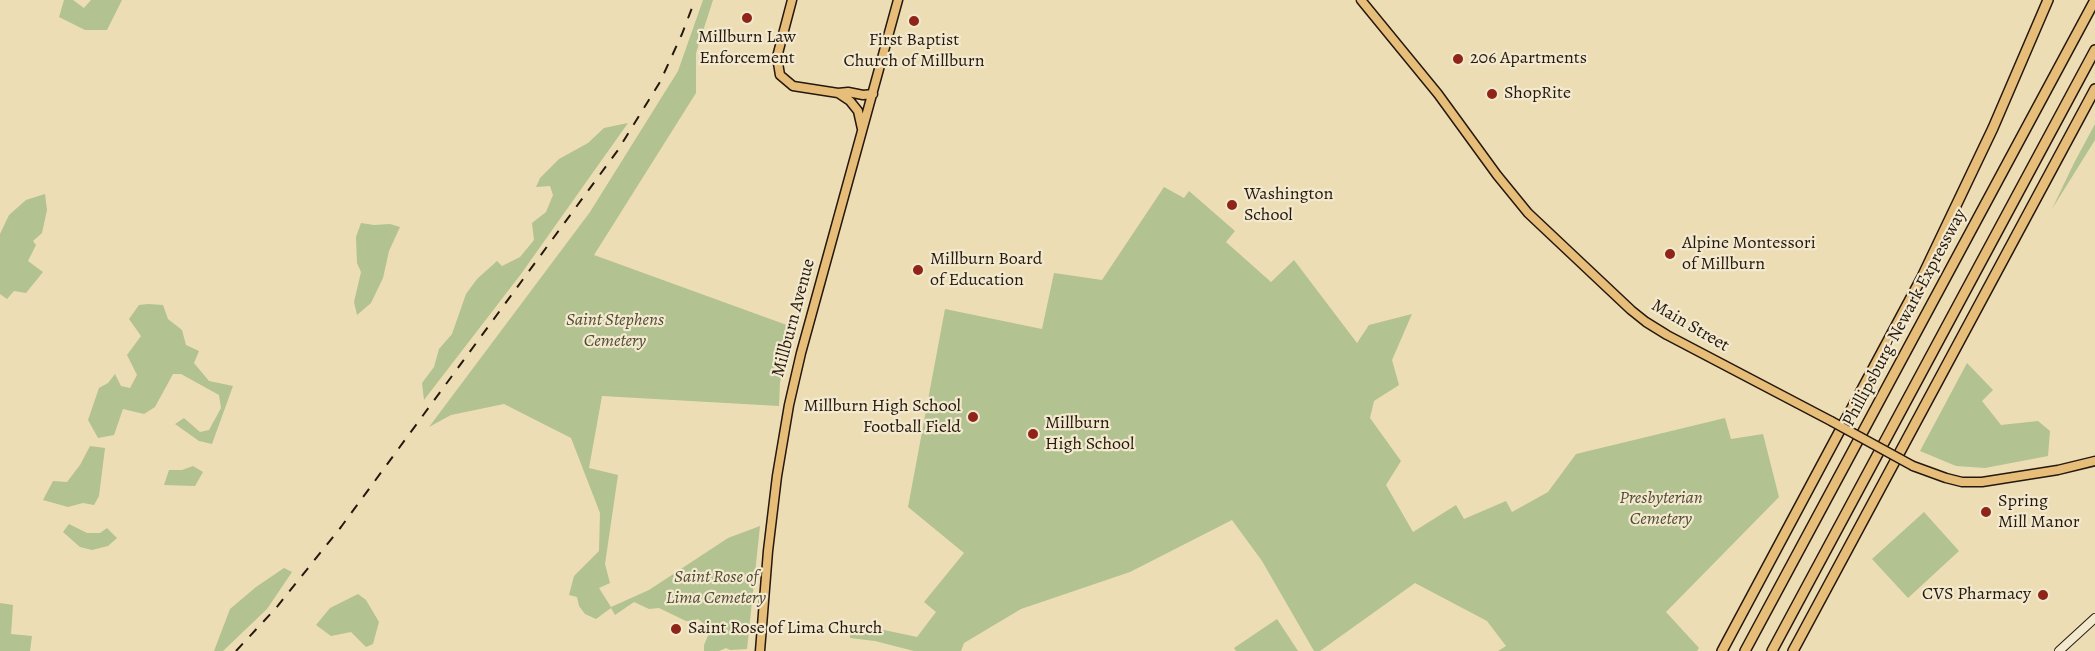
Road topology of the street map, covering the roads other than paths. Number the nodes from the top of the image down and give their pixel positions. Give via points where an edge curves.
1 (792, 0) edge
2 (898, 0) edge
3 (1361, 0) edge
4 (2048, 0) edge
5 (2095, 0) edge
6 (2095, 50) edge
7 (2095, 89) edge
8 (838, 93) junction
9 (873, 94) junction
10 (862, 130) junction
11 (2095, 463) edge
12 (2095, 618) edge
13 (760, 651) edge
14 (1722, 651) edge
15 (1745, 651) edge
16 (1772, 651) edge
17 (1793, 651) edge
18 (2059, 651) edge

1 - 8 main road via 776,62 780,75 802,89
2 - 9 main road, Millburn Avenue
3 - 11 main road, Main Street, bridge via 1528,213 1646,322 1913,466 1946,478 1982,482
4 - 14 highway, Phillipsburg-Newark Expressway via 1998,118 1926,270
5 - 15 highway, Phillipsburg-Newark Expressway
6 - 16 highway
7 - 17 highway
8 - 9 main road
8 - 10 main road via 856,106
9 - 10 main road, Millburn Avenue
10 - 13 main road, Millburn Avenue via 789,405 768,551
12 - 18 main road

